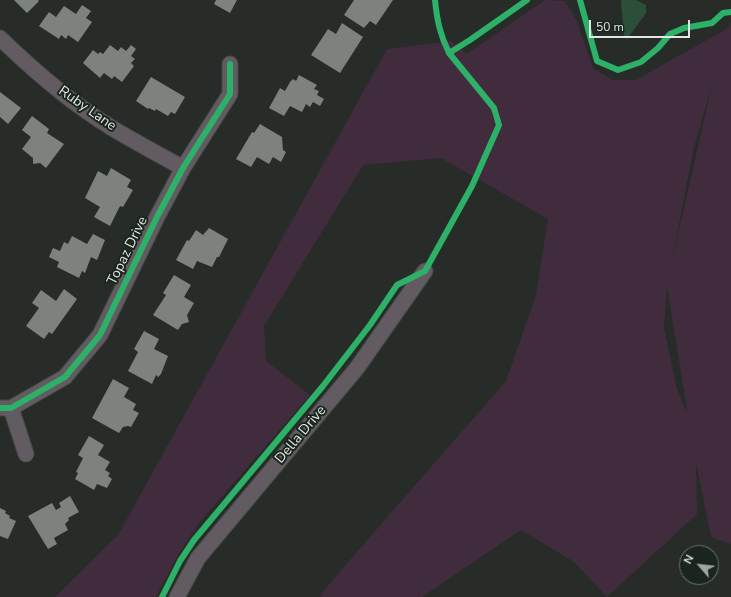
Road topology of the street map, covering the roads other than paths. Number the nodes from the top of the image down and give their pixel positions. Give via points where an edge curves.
1 (0, 38) edge
2 (230, 64) dead end
3 (184, 168) junction
4 (425, 271) dead end
5 (6, 408) edge
6 (26, 454) dead end
7 (177, 597) edge

1 - 3 street, Ruby Lane via 80,106 112,128
2 - 3 street, Topaz Drive via 230,94
3 - 5 street, Topaz Drive via 157,217 100,335 65,377
4 - 7 street, Della Drive via 358,368 198,558
5 - 6 street

